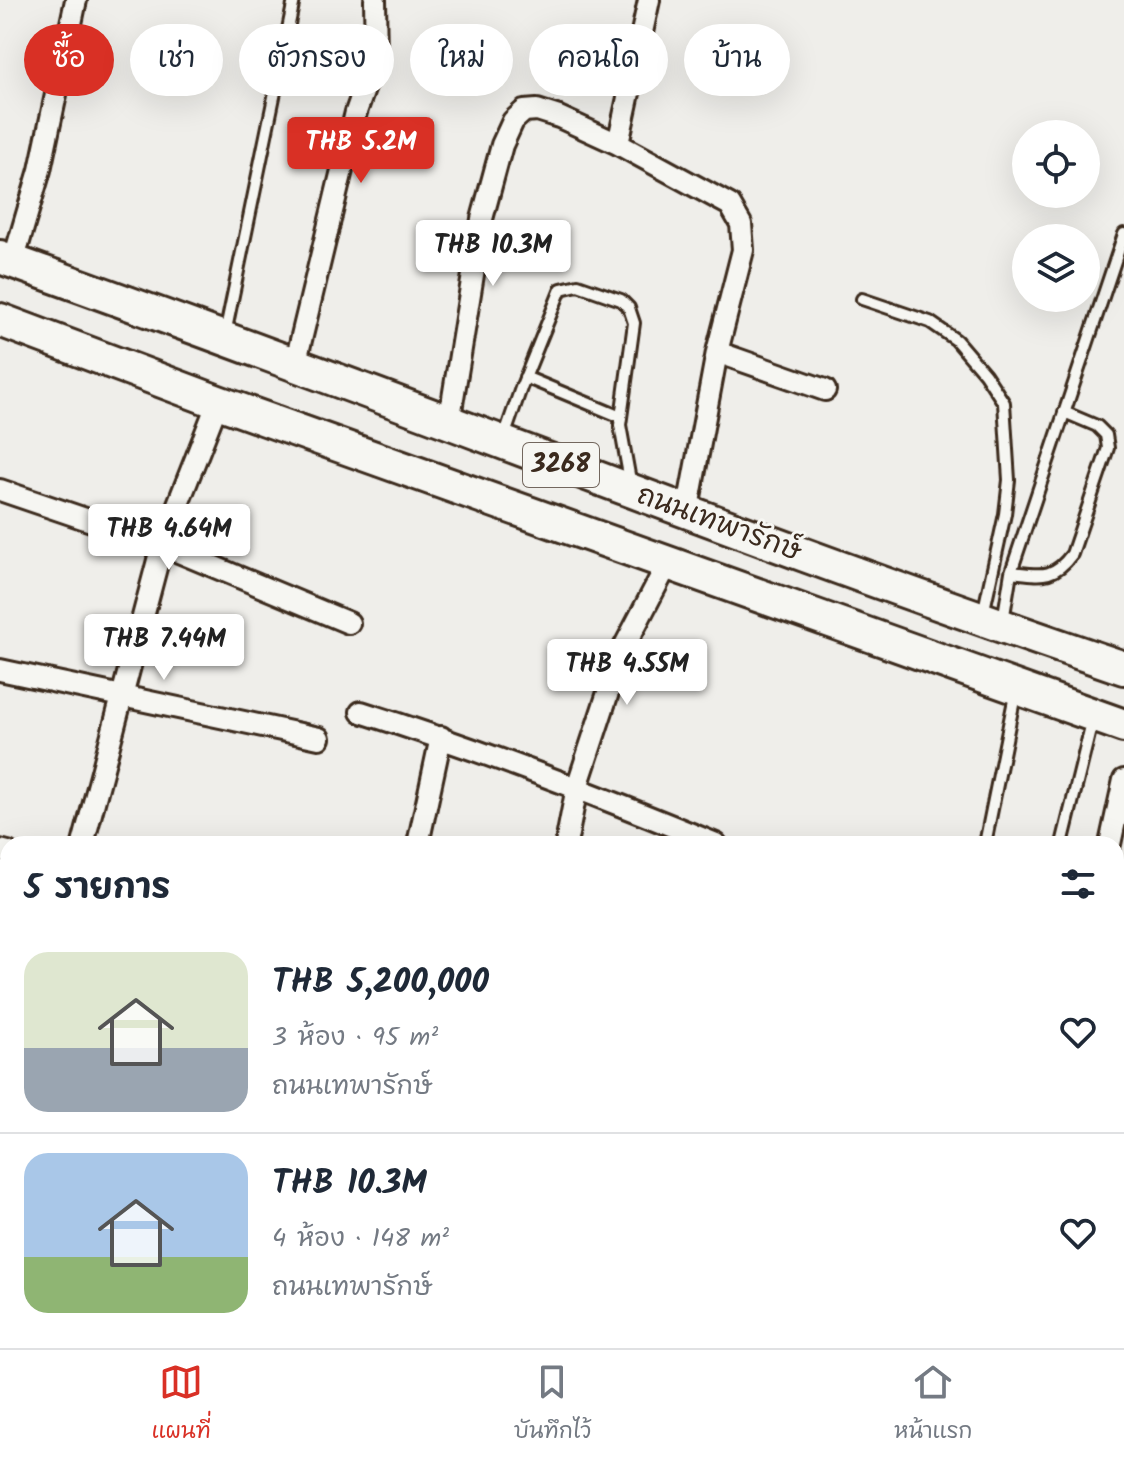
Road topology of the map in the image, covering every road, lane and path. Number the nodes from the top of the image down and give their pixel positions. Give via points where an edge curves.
1 (76, 0) edge
2 (294, 0) edge
3 (375, 0) edge
4 (649, 0) edge
5 (618, 144) junction
6 (1124, 234) edge
7 (6, 259) edge
8 (862, 299) dead end
9 (0, 320) edge
10 (224, 340) junction
11 (717, 352) junction
12 (295, 365) junction
13 (525, 377) junction
14 (825, 390) dead end
15 (218, 402) junction
16 (1064, 412) junction
17 (621, 417) junction
18 (449, 423) junction
19 (503, 442) junction
20 (0, 490) edge
21 (632, 492) junction
22 (687, 513) junction
23 (162, 545) junction
24 (668, 563) junction
25 (1011, 572) junction
26 (349, 623) dead end
27 (992, 623) junction
28 (1124, 668) edge
29 (0, 670) edge
30 (1017, 688) junction
31 (122, 696) junction
32 (361, 712) dead end
33 (1094, 715) junction
34 (1124, 726) edge
35 (441, 737) junction
36 (319, 738) dead end
37 (1124, 780) edge
38 (577, 787) junction
39 (85, 836) edge
40 (420, 836) edge
41 (568, 836) edge
42 (696, 836) edge
43 (987, 836) edge
44 (1064, 836) edge
45 (1112, 836) edge

1 - 7 street via 40,170
2 - 10 lane
3 - 12 street via 376,56 356,112
4 - 5 street
5 - 11 street via 730,205 741,224 743,250
5 - 18 street via 537,110 524,111 513,121 482,219
6 - 16 lane
7 - 10 main road, ถนนเทพารักษ์ / 3268
8 - 27 lane via 930,322 956,340 1004,403 1009,480
9 - 15 main road, ถนนเทพารักษ์ / 3268
10 - 12 main road, ถนนเทพารักษ์ / 3268
11 - 14 street
11 - 22 street
12 - 18 main road, ถนนเทพารักษ์ / 3268
13 - 17 lane
13 - 17 lane via 561,289 578,285 621,300 634,323
13 - 19 lane
15 - 23 street
15 - 24 main road, ถนนเทพารักษ์ / 3268
16 - 25 lane
16 - 25 lane via 1097,426 1106,435 1108,448 1063,568 1048,575
17 - 21 lane
18 - 19 main road, ถนนเทพารักษ์ / 3268
19 - 21 main road, ถนนเทพารักษ์ / 3268
20 - 23 street
21 - 22 main road, ถนนเทพารักษ์ / 3268
22 - 27 main road, ถนนเทพารักษ์ / 3268
23 - 26 street
23 - 31 street
24 - 30 main road, ถนนเทพารักษ์ / 3268
24 - 38 street via 621,653
25 - 27 lane
27 - 28 main road, ถนนเทพารักษ์ / 3268
29 - 31 street
30 - 33 main road, ถนนเทพารักษ์ / 3268
30 - 43 lane
31 - 36 street
31 - 39 street
32 - 35 street
33 - 34 main road, ถนนเทพารักษ์ / 3268
33 - 44 lane
35 - 38 street
35 - 40 street
37 - 45 street
38 - 41 street
38 - 42 street

